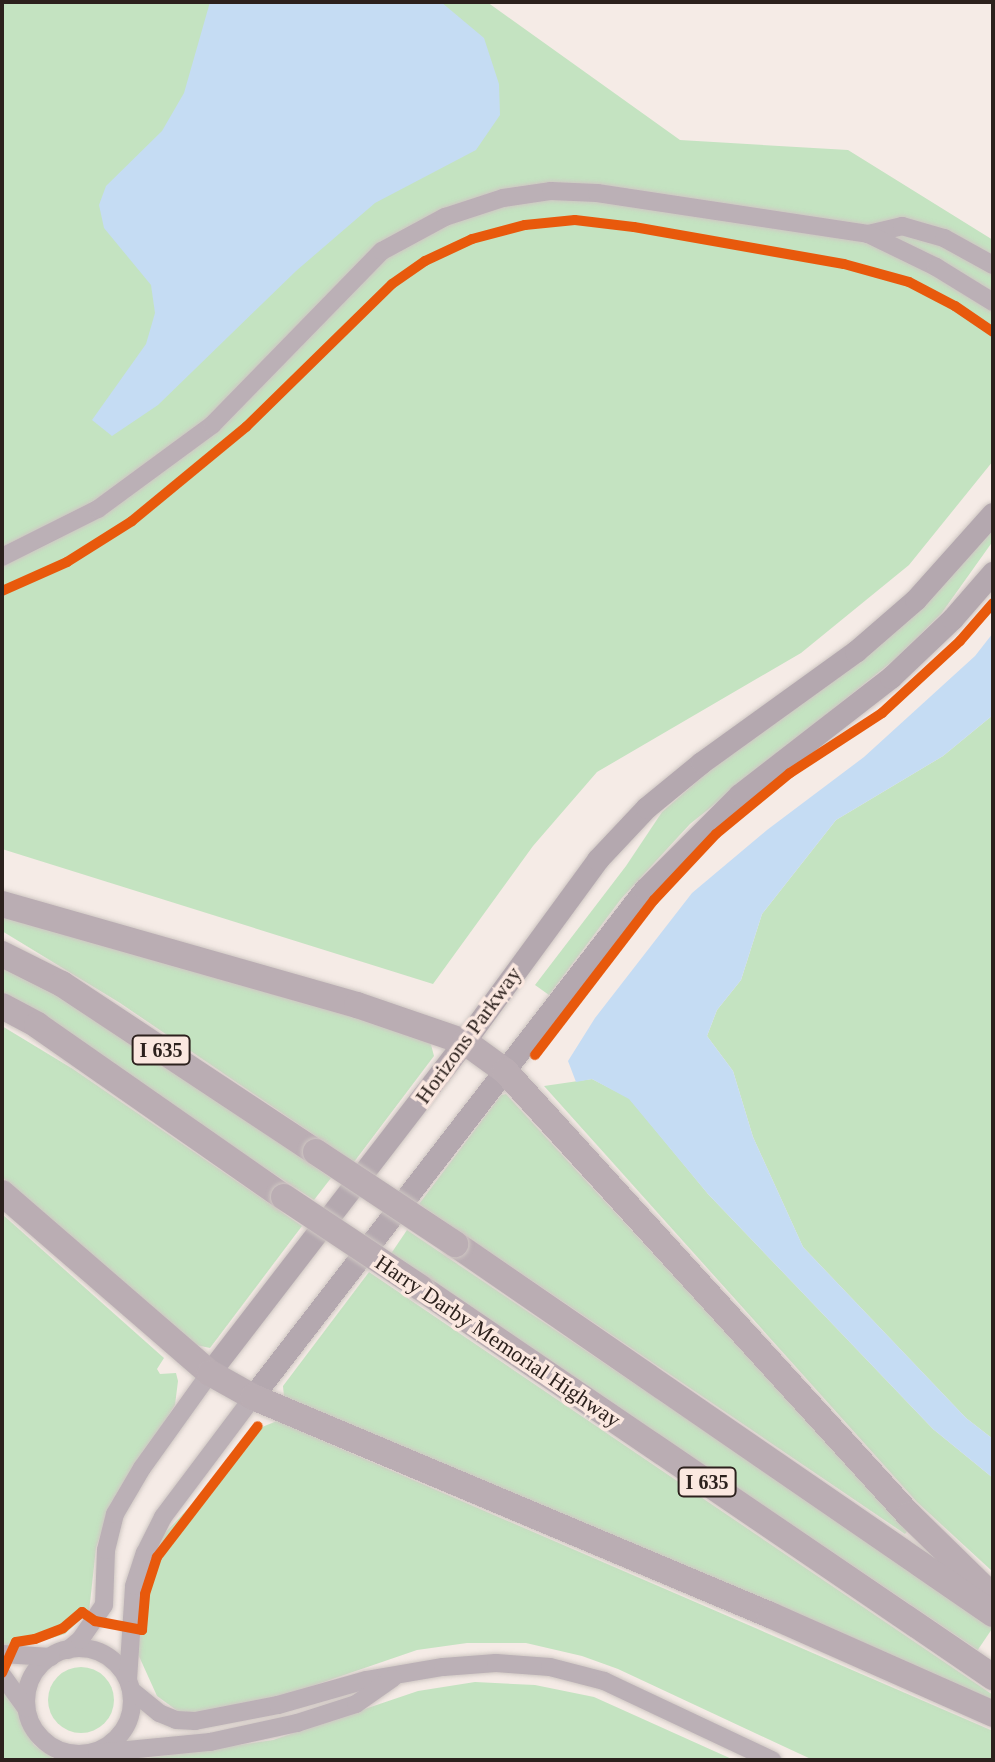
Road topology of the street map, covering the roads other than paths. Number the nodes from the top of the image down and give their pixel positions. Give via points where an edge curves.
1 (868, 234) junction
2 (993, 265) edge
3 (993, 302) edge
4 (993, 514) edge
5 (2, 557) edge
6 (993, 573) edge
7 (2, 904) edge
8 (2, 954) edge
9 (2, 1006) edge
10 (465, 1042) junction
11 (505, 1071) junction
12 (2, 1193) edge
13 (210, 1373) junction
14 (253, 1397) junction
15 (993, 1597) edge
16 (993, 1614) edge
17 (59, 1653) junction
18 (2, 1654) edge
19 (2, 1675) edge
20 (396, 1676) junction
21 (993, 1677) edge
22 (129, 1685) junction
23 (27, 1710) junction
24 (993, 1714) edge
25 (90, 1753) junction
26 (772, 1760) edge

1 - 2 street via 902,226 944,238
1 - 3 street
1 - 5 street via 597,193 551,191 503,198 445,217 382,251 212,425 98,509
4 - 10 main road, Horizons Parkway via 916,600 856,652 647,808 598,860
6 - 11 main road via 891,678 694,837 598,948
7 - 10 highway via 357,1005
8 - 16 highway, I 635, bridge via 62,984 455,1244
9 - 21 highway, Harry Darby Memorial Highway / I 635, bridge
10 - 11 highway
10 - 13 main road, Horizons Parkway
11 - 14 main road
11 - 15 highway via 899,1504
12 - 13 highway
13 - 14 highway
13 - 17 street, Horizons Parkway via 115,1514 106,1550 104,1605 80,1640
14 - 22 street via 163,1517 145,1553 134,1586
14 - 24 highway
17 - 18 street
17 - 22 street via 86,1649 103,1654 118,1665
17 - 23 street via 31,1679
19 - 23 street
20 - 22 street via 195,1721 159,1713
20 - 25 street via 356,1704 297,1723 210,1742
20 - 26 street via 496,1663 550,1667 604,1681
22 - 25 street via 128,1723 106,1747
23 - 25 street via 43,1740 73,1754

